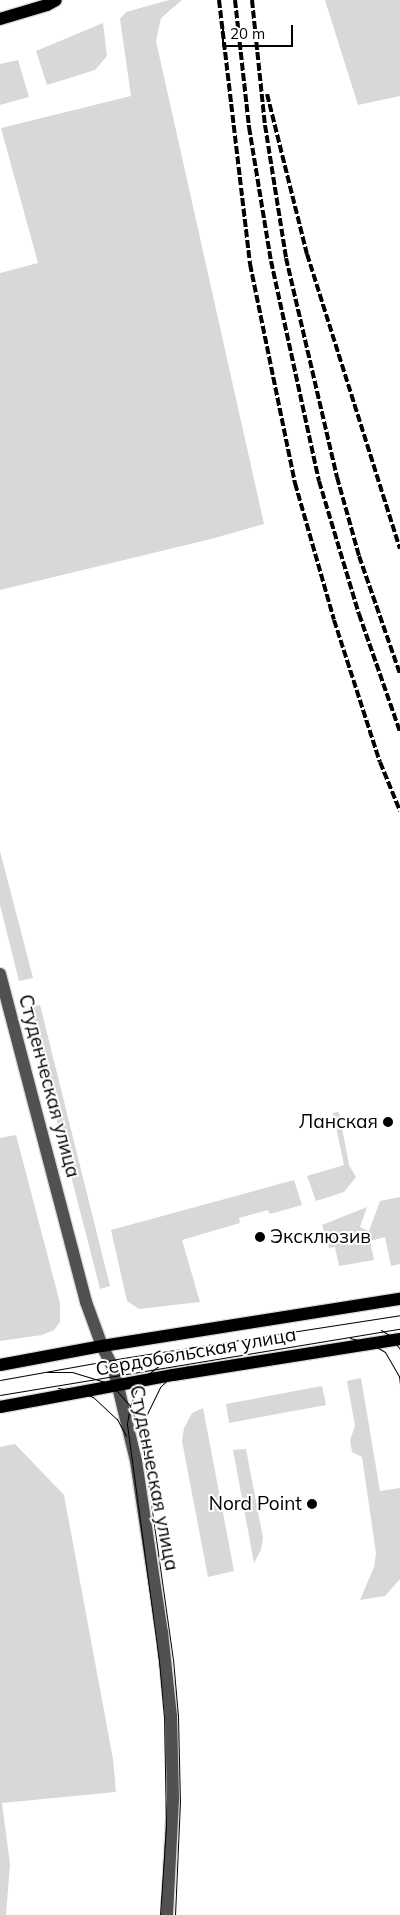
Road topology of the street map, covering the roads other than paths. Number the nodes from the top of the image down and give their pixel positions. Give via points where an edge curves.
1 (56, 0) edge
2 (0, 19) edge
3 (0, 974) edge
4 (400, 1299) edge
5 (400, 1340) edge
6 (102, 1346) junction
7 (0, 1365) edge
8 (118, 1384) junction
9 (0, 1407) edge
10 (167, 1915) edge

1 - 2 main road
3 - 6 street, Студенческая улица via 86,1302
4 - 6 main road, Сердобольская улица
5 - 8 main road, Сердобольская улица
6 - 7 main road, Сердобольская улица
6 - 8 street, Студенческая улица
8 - 9 main road, Сердобольская улица
8 - 10 street, Студенческая улица via 136,1461 169,1688 173,1800

